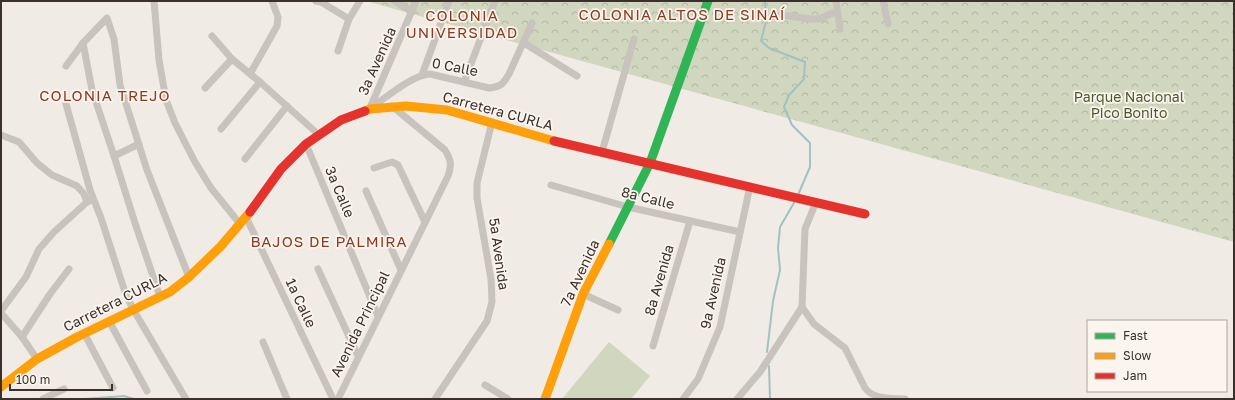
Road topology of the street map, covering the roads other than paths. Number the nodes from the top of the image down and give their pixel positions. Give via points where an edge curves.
1 (154, 1) edge
2 (272, 1) edge
3 (319, 1) edge
4 (360, 1) edge
5 (395, 1) edge
6 (416, 1) edge
7 (449, 1) edge
8 (495, 1) edge
9 (708, 1) edge
10 (836, 1) edge
11 (883, 1) edge
12 (838, 11) junction
13 (412, 12) junction
14 (781, 16) dead end
15 (349, 19) junction
16 (532, 23) dead end
17 (888, 24) dead end
18 (840, 30) dead end
19 (212, 36) dead end
20 (634, 39) dead end
21 (83, 43) junction
22 (524, 43) junction
23 (338, 51) dead end
24 (232, 59) junction
25 (66, 66) dead end
26 (250, 74) junction
27 (422, 74) junction
28 (577, 76) dead end
29 (260, 82) junction
30 (464, 82) junction
31 (205, 88) dead end
32 (66, 104) dead end
33 (287, 106) junction
34 (392, 106) junction
35 (370, 109) junction
36 (492, 122) junction
37 (221, 129) dead end
38 (1, 135) edge
39 (319, 135) junction
40 (139, 144) junction
41 (306, 144) junction
42 (602, 152) junction
43 (114, 156) junction
44 (245, 160) dead end
45 (650, 163) junction
46 (374, 168) dead end
47 (551, 184) dead end
48 (750, 186) junction
49 (366, 191) dead end
50 (90, 201) junction
51 (816, 202) junction
52 (628, 207) junction
53 (865, 214) dead end
54 (243, 221) junction
55 (690, 221) junction
56 (425, 222) junction
57 (740, 232) junction
58 (69, 269) dead end
59 (318, 269) dead end
60 (401, 270) junction
61 (189, 277) junction
62 (583, 294) junction
63 (160, 297) junction
64 (802, 307) junction
65 (134, 309) junction
66 (618, 310) dead end
67 (1, 312) edge
68 (378, 316) junction
69 (109, 321) junction
70 (84, 333) junction
71 (22, 337) junction
72 (263, 342) dead end
73 (653, 346) dead end
74 (358, 356) junction
75 (37, 359) junction
76 (485, 385) dead end
77 (1, 387) edge
78 (113, 388) dead end
79 (64, 389) dead end
80 (147, 391) dead end
81 (875, 398) edge
82 (43, 399) edge
83 (186, 399) edge
84 (287, 399) edge
85 (333, 399) edge
86 (338, 399) edge
87 (435, 399) edge
88 (508, 399) edge
89 (545, 399) edge
90 (683, 399) edge
91 (737, 399) edge
92 (905, 399) edge

1 - 54 street, 1a Calle via 159,60 166,100 175,123 211,188
2 - 26 street via 278,16 277,26
3 - 15 street
4 - 15 street
5 - 13 street
6 - 13 street, 3a Avenida
7 - 27 street
8 - 30 street
9 - 45 main road, 7a Avenida
10 - 12 street
11 - 17 street
12 - 14 street via 818,19
12 - 18 street
13 - 35 street, 3a Avenida
15 - 23 street
16 - 22 street
19 - 24 street
20 - 42 street
21 - 25 street
21 - 40 street via 107,18 114,39 120,86
21 - 43 street via 92,90
22 - 28 street
22 - 30 street, 0 Calle via 505,81 497,87 489,88
24 - 26 street
24 - 31 street
26 - 29 street
27 - 30 street, 0 Calle
27 - 35 street, 0 Calle
29 - 33 street
29 - 37 street
32 - 50 street
33 - 39 street
33 - 44 street
34 - 35 main road, Carretera CURLA
34 - 36 main road, Carretera CURLA via 447,110
34 - 56 street, Avenida Principal via 450,158 448,176
35 - 39 main road, Carretera CURLA via 341,120
36 - 42 main road, Carretera CURLA
36 - 87 street, 5a Avenida via 477,183 476,198 491,279 492,302 487,321
38 - 50 street via 19,142 52,175 77,186
39 - 41 main road, Carretera CURLA
40 - 43 street
40 - 61 street
41 - 54 main road, Carretera CURLA via 281,169
41 - 68 street, 3a Calle
42 - 45 main road, Carretera CURLA
43 - 63 street
45 - 48 main road, Carretera CURLA
45 - 52 main road, 7a Avenida
46 - 56 street via 392,162 398,165
47 - 52 street, 8a Calle
48 - 51 main road, Carretera CURLA
48 - 57 street, 9a Avenida
49 - 60 street
50 - 65 street via 101,218 125,292
50 - 67 street via 54,232 39,249 26,277
51 - 53 main road, Carretera CURLA
51 - 64 street via 805,229
52 - 55 street, 8a Calle
52 - 62 main road, 7a Avenida
54 - 61 main road, Carretera CURLA
54 - 85 street, 1a Calle
55 - 57 street, 8a Calle
55 - 73 street, 8a Avenida
56 - 60 street, Avenida Principal
57 - 90 street, 9a Avenida via 720,328 698,379
58 - 71 street
59 - 74 street
60 - 68 street, Avenida Principal
61 - 63 main road, Carretera CURLA
62 - 66 street
62 - 89 main road, 7a Avenida
63 - 65 main road, Carretera CURLA
64 - 81 street via 814,324 845,348 865,388
64 - 91 street via 760,372
65 - 69 main road, Carretera CURLA
65 - 83 street
67 - 71 street
68 - 74 street, Avenida Principal
69 - 70 main road, Carretera CURLA
69 - 80 street
70 - 75 main road, Carretera CURLA
70 - 78 street
71 - 75 street
72 - 84 street
74 - 86 street, Avenida Principal
75 - 77 main road, Carretera CURLA
76 - 88 street
79 - 82 street
81 - 92 street

